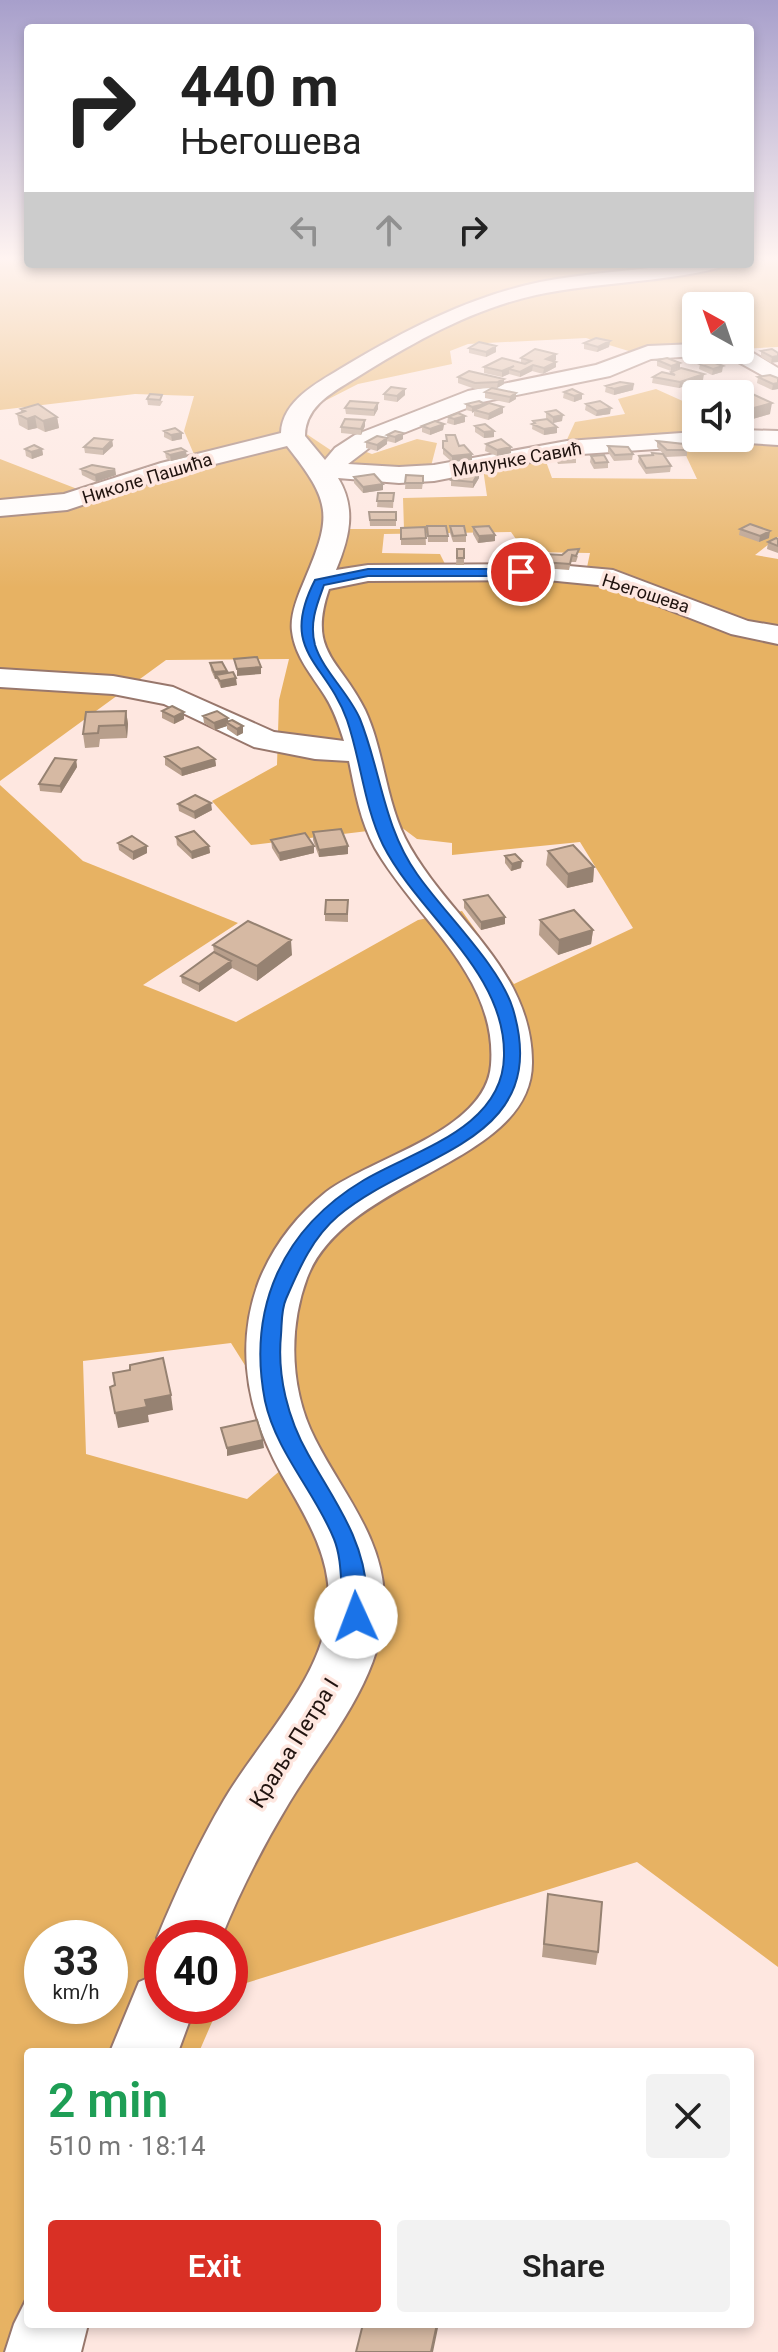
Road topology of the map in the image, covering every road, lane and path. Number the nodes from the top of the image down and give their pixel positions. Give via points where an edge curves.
1 (358, 369) edge
2 (608, 369) edge
3 (293, 437) junction
4 (754, 437) edge
5 (778, 438) edge
6 (682, 440) edge
7 (325, 469) junction
8 (0, 508) edge
9 (324, 570) junction
10 (778, 635) edge
11 (0, 656) edge
12 (0, 678) edge
13 (85, 683) junction
14 (364, 752) junction
15 (197, 1920) edge
16 (155, 2024) edge
17 (146, 2048) edge
18 (50, 2328) edge
19 (43, 2352) edge

1 - 3 street via 297,414
2 - 7 street via 476,396 364,440
3 - 7 street, Краља Петра I
3 - 8 street, Николе Пашића via 170,468 67,502
4 - 5 street
6 - 7 street, Милунке Савић via 567,448 434,473
7 - 9 street, Краља Петра I via 338,518
9 - 10 street, Његошева via 547,572 613,578 741,628
9 - 14 street, Краља Петра I via 307,616 309,646 342,695
11 - 13 street
12 - 13 street
13 - 14 street via 173,696 265,740
14 - 15 street, Краља Петра I via 390,844 505,1008 512,1039 510,1081 495,1109 462,1136 385,1176 330,1213 284,1275 269,1331 274,1393 297,1455 347,1543 356,1617 348,1653 327,1694 268,1782
16 - 17 street
18 - 19 street

